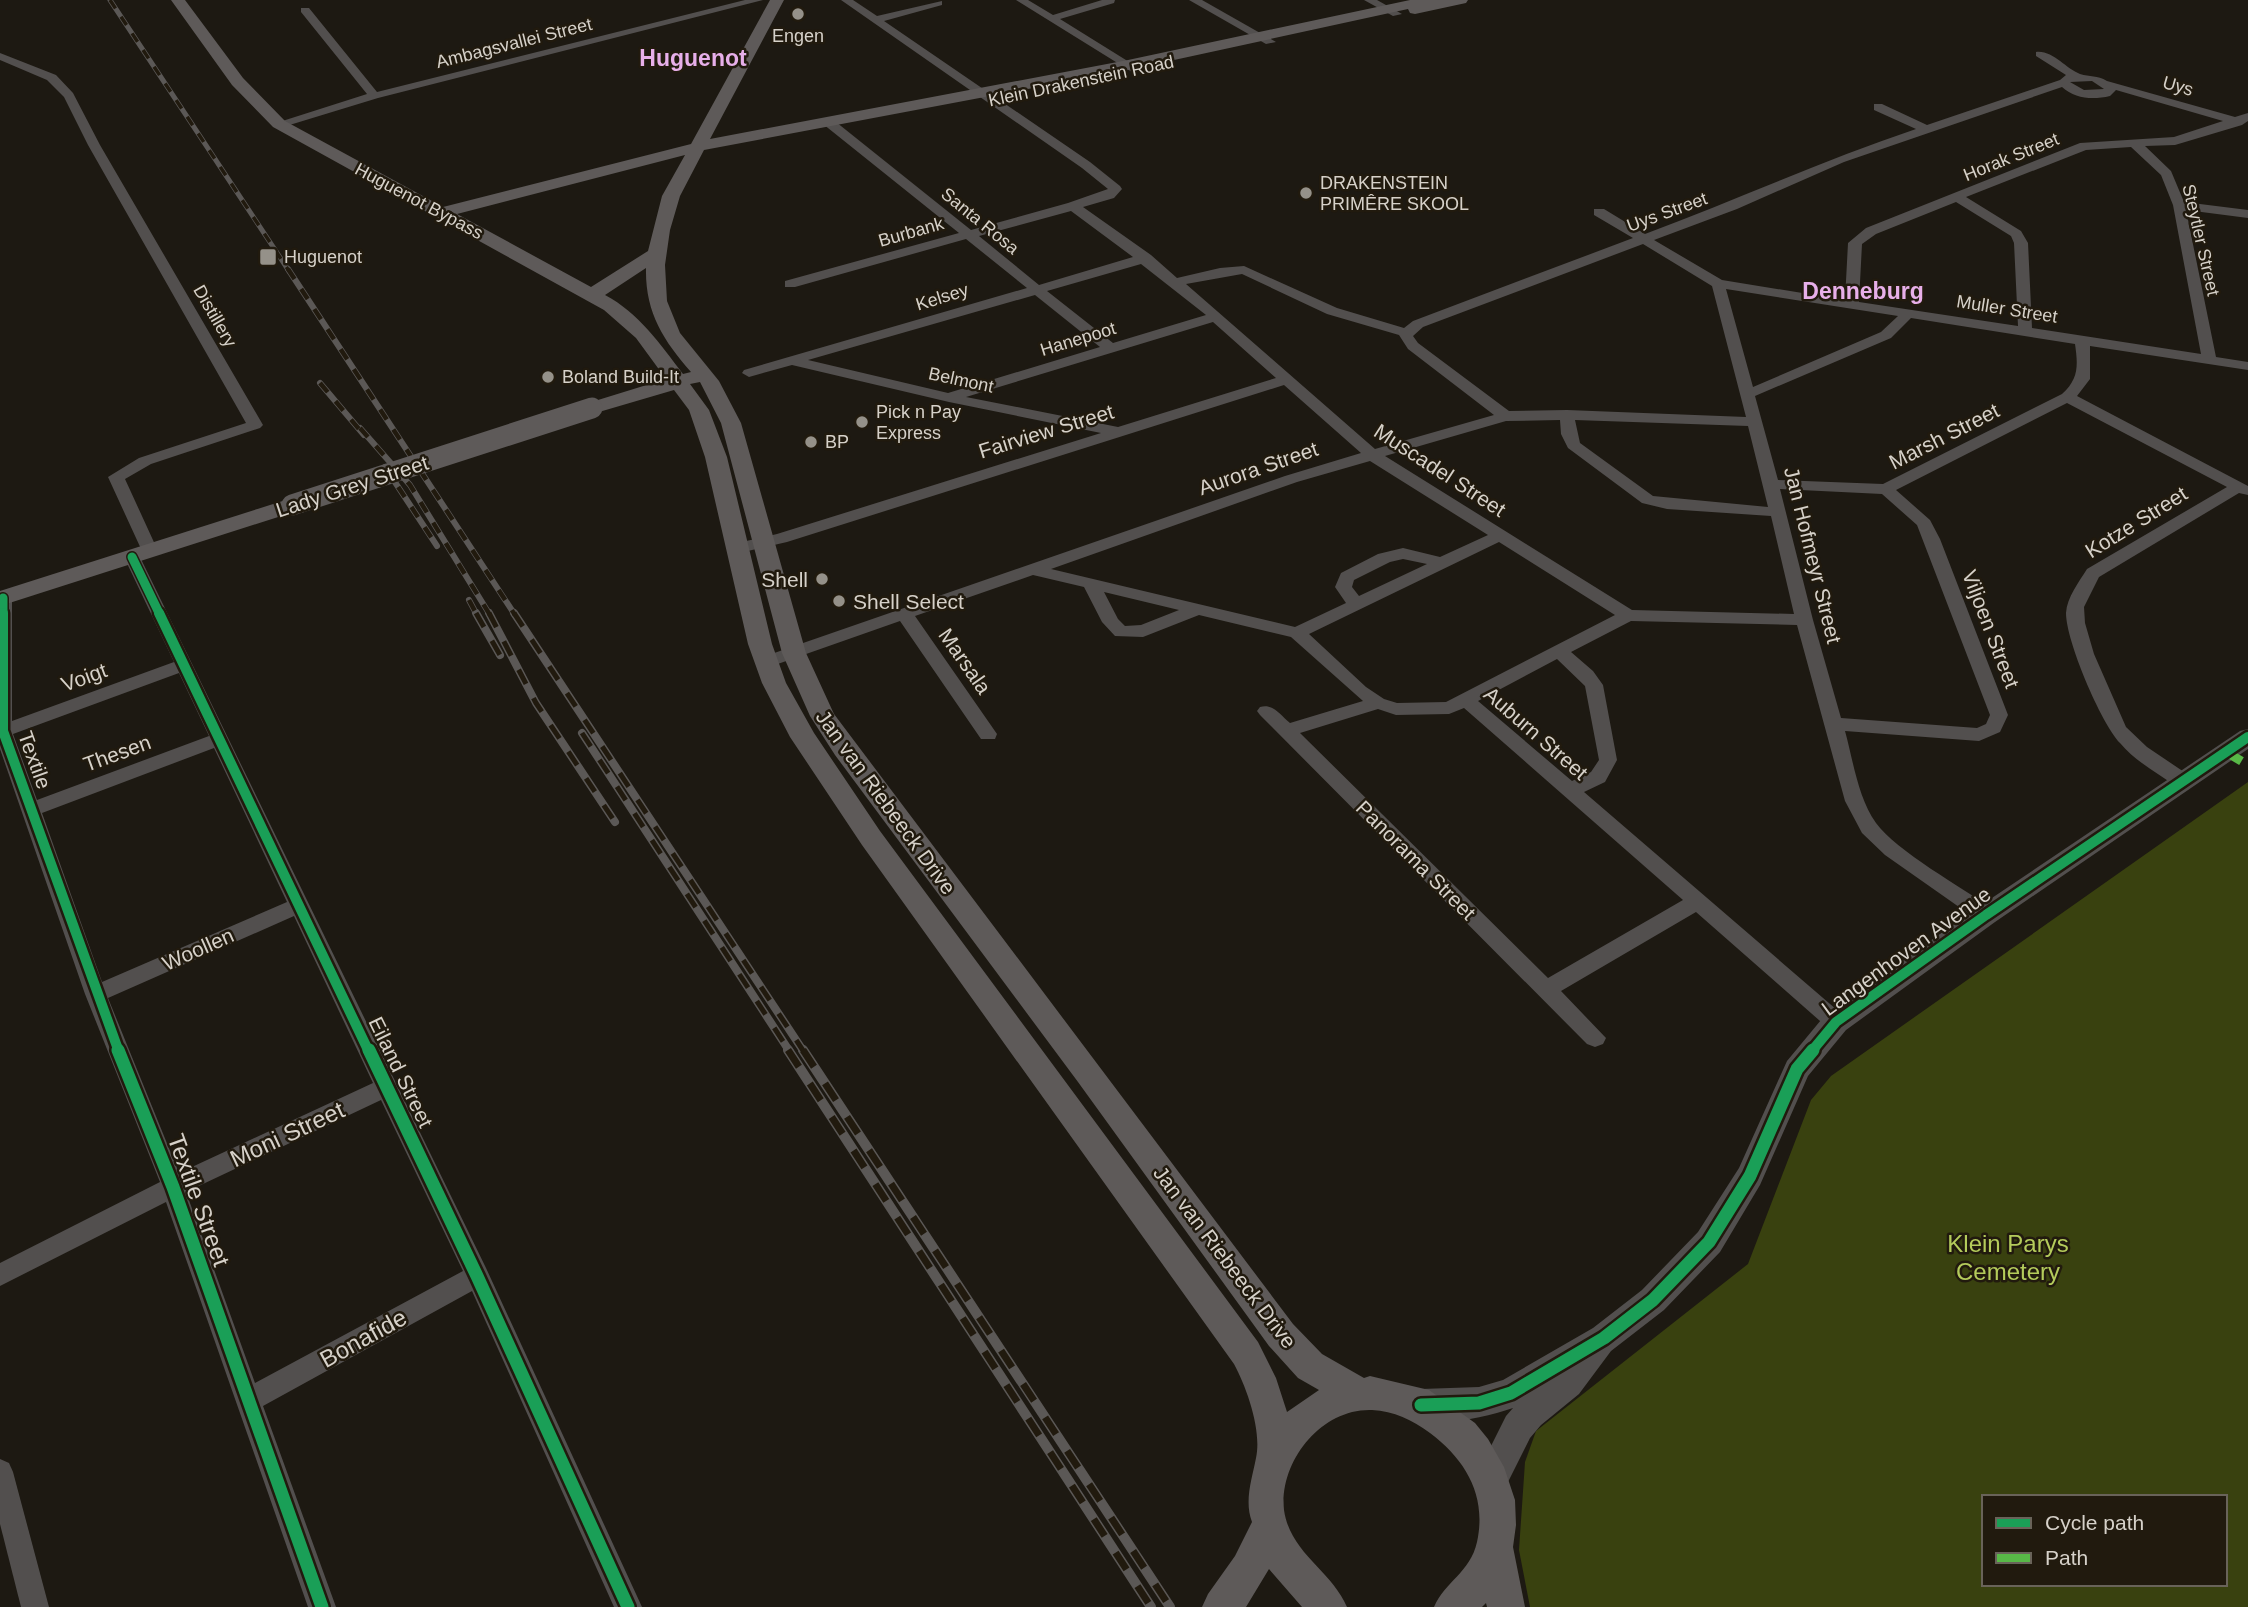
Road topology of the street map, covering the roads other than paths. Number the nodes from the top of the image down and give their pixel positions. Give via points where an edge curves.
1 (178, 0) edge
2 (758, 0) edge
3 (777, 0) edge
4 (846, 0) edge
5 (1021, 0) edge
6 (1194, 0) edge
7 (1369, 0) edge
8 (1430, 0) edge
9 (1461, 0) edge
10 (1110, 1) edge
11 (938, 4) dead end
12 (305, 10) dead end
13 (1392, 12) junction
14 (1050, 19) junction
15 (875, 20) junction
16 (1265, 39) junction
17 (2040, 54) dead end
18 (0, 56) edge
19 (1132, 68) junction
20 (2070, 79) junction
21 (2108, 84) junction
22 (374, 96) junction
23 (986, 97) junction
24 (1878, 107) dead end
25 (2244, 122) edge
26 (279, 124) junction
27 (830, 124) junction
28 (1928, 130) junction
29 (2134, 143) junction
30 (699, 148) junction
31 (1957, 197) junction
32 (2179, 205) junction
33 (1073, 206) junction
34 (1599, 212) dead end
35 (441, 213) junction
36 (2248, 214) edge
37 (970, 234) junction
38 (1644, 239) junction
39 (659, 253) junction
40 (1146, 258) junction
41 (1177, 282) junction
42 (790, 284) dead end
43 (1718, 284) junction
44 (1038, 289) junction
45 (592, 295) junction
46 (1852, 304) junction
47 (1908, 313) junction
48 (1217, 316) junction
49 (2025, 331) junction
50 (1407, 333) junction
51 (2082, 341) junction
52 (1111, 349) junction
53 (659, 355) junction
54 (2209, 359) junction
55 (795, 362) junction
56 (2248, 366) edge
57 (749, 373) dead end
58 (704, 374) junction
59 (1287, 379) junction
60 (678, 381) junction
61 (1746, 395) junction
62 (2067, 397) junction
63 (949, 398) junction
64 (620, 399) junction
65 (1567, 415) junction
66 (1505, 416) junction
67 (1056, 419) junction
68 (1753, 422) junction
69 (1120, 432) junction
70 (1066, 448) junction
71 (1372, 455) junction
72 (1772, 484) junction
73 (1886, 489) junction
74 (2243, 490) edge
75 (1777, 512) junction
76 (1503, 534) junction
77 (762, 542) junction
78 (738, 548) junction
79 (141, 554) junction
80 (1443, 564) junction
81 (1035, 570) junction
82 (1091, 584) junction
83 (1, 598) edge
84 (1356, 605) junction
85 (1198, 610) junction
86 (905, 615) junction
87 (1628, 615) junction
88 (1804, 620) junction
89 (1297, 633) junction
90 (1559, 652) junction
91 (780, 657) junction
92 (184, 665) junction
93 (1465, 700) junction
94 (1378, 703) junction
95 (1266, 711) dead end
96 (1835, 724) junction
97 (1286, 731) junction
98 (1, 732) edge
99 (988, 734) dead end
100 (2248, 737) edge
101 (219, 739) junction
102 (2183, 781) junction
103 (1568, 790) junction
104 (32, 809) junction
105 (1698, 901) junction
106 (299, 905) junction
107 (1986, 915) junction
108 (1546, 989) junction
109 (96, 994) junction
110 (1836, 1022) junction
111 (1595, 1038) dead end
112 (387, 1087) junction
113 (173, 1187) junction
114 (0, 1275) edge
115 (477, 1276) junction
116 (1604, 1338) junction
117 (1360, 1394) junction
118 (249, 1400) junction
119 (1421, 1405) junction
120 (1274, 1455) junction
121 (1491, 1480) junction
122 (2, 1484) edge
123 (1268, 1527) junction
124 (1495, 1548) junction
125 (35, 1607) edge
126 (322, 1607) edge
127 (628, 1607) edge
128 (1221, 1607) edge
129 (1321, 1607) edge
130 (1328, 1607) edge
131 (1453, 1607) edge
132 (1506, 1607) edge

1 - 26 main road, Huguenot Bypass via 242,86
2 - 22 street, Ambagsvallei Street
3 - 30 main road, Jan van Riebeeck Drive
4 - 15 street
5 - 14 street
6 - 16 street
7 - 13 street
8 - 13 main road, Klein Drakenstein Road
9 - 13 main road, Klein Drakenstein Road
10 - 14 street
11 - 15 street
12 - 22 street
13 - 16 main road, Klein Drakenstein Road
14 - 19 street
15 - 23 street
16 - 19 main road, Klein Drakenstein Road
17 - 20 street
18 - 79 street, Distillery via 50,76 71,97 255,425 145,461 116,477
19 - 23 main road, Klein Drakenstein Road
20 - 21 street, Uys via 2094,78
20 - 21 street via 2071,90 2089,95 2110,92
20 - 28 street, Uys Street
21 - 25 street, Uys
22 - 26 street, Ambagsvallei Street
23 - 27 main road, Klein Drakenstein Road
23 - 33 street, Burbank via 1115,186 1109,195
24 - 28 street
25 - 29 street, Horak Street via 2186,139
26 - 35 main road, Huguenot Bypass
27 - 30 main road, Klein Drakenstein Road
27 - 37 street, Santa Rosa
28 - 38 street, Uys Street via 1828,164
29 - 31 street, Horak Street via 2084,146
29 - 32 street, Steytler Street via 2167,174
30 - 35 main road, Klein Drakenstein Road
30 - 39 main road, Jan van Riebeeck Drive via 671,196
31 - 46 street, Horak Street via 1860,237 1852,252
31 - 49 street via 2017,234
32 - 36 street
32 - 54 street, Steytler Street
33 - 37 street, Burbank
33 - 40 street, Muscadel Street
34 - 38 street
35 - 45 main road, Huguenot Bypass
37 - 42 street, Burbank
37 - 44 street, Santa Rosa
38 - 43 street
38 - 50 street, Uys Street via 1418,324
39 - 45 main road
39 - 58 main road, Jan van Riebeeck Drive via 655,287 660,313 670,333
40 - 41 street, Muscadel Street
40 - 44 street, Kelsey
41 - 48 street, Muscadel Street
41 - 50 street via 1244,270 1332,311
43 - 46 street, Muller Street
43 - 61 street, Jan Hofmeyr Street
44 - 52 street, Santa Rosa
44 - 55 street, Kelsey
45 - 53 main road, Huguenot Bypass via 629,320
46 - 47 street, Muller Street
47 - 49 street, Muller Street
47 - 61 street via 1886,335
48 - 52 street, Hanepoot
48 - 59 street, Muscadel Street
49 - 51 street, Muller Street
50 - 66 street via 1413,346
51 - 54 street, Muller Street
51 - 62 street via 2085,373 2080,388
52 - 63 street, Hanepoot
53 - 60 main road, Huguenot Bypass
53 - 64 main road via 649,377
54 - 56 street, Muller Street
55 - 57 street, Kelsey
55 - 63 street, Belmont
58 - 60 main road, Lady Grey Street
58 - 77 main road, Jan van Riebeeck Drive via 731,423
59 - 69 street, Fairview Street
59 - 71 street, Muscadel Street
60 - 64 main road, Lady Grey Street
60 - 78 main road, Jan van Riebeeck Drive via 699,410 716,457
61 - 68 street, Jan Hofmeyr Street
62 - 73 street, Marsh Street
62 - 74 street
63 - 67 street, Belmont
64 - 79 main road, Lady Grey Street, bridge
65 - 66 street, Aurora Street
65 - 68 street, Aurora Street
65 - 75 street via 1573,445 1648,500
66 - 71 street, Aurora Street
67 - 69 street, Belmont
67 - 70 street via 1069,432
68 - 72 street, Jan Hofmeyr Street
69 - 70 street, Fairview Street
70 - 77 street, Fairview Street
71 - 76 street, Muscadel Street
71 - 81 street, Aurora Street
72 - 73 street, Marsh Street
72 - 75 street, Jan Hofmeyr Street
73 - 96 street, Viljoen Street via 1924,523 1933,539 1999,715 1993,728 1979,735
74 - 102 street, Kotze Street via 2093,573 2075,612 2078,637 2119,730 2143,754
75 - 88 street, Jan Hofmeyr Street
76 - 80 street
76 - 87 street, Muscadel Street
77 - 78 street, Fairview Street
77 - 91 main road, Jan van Riebeeck Drive
78 - 91 main road, Jan van Riebeeck Drive
79 - 83 main road, Lady Grey Street
79 - 92 street, Eiland Street
80 - 84 street
80 - 84 street via 1419,554 1394,553 1347,577 1343,587
81 - 82 street, Auburn Street
81 - 86 street, Aurora Street
82 - 85 street, Auburn Street
82 - 85 street via 1121,632 1143,631
83 - 98 street, Textile
84 - 89 street
85 - 89 street, Auburn Street
86 - 91 street, Aurora Street
86 - 99 street, Marsala
87 - 88 street
87 - 90 street
88 - 96 street, Jan Hofmeyr Street
89 - 94 street, Auburn Street
90 - 93 street
90 - 103 street via 1594,685 1608,760 1596,780
91 - 117 main road, Jan van Riebeeck Drive via 850,758 1281,1335 1310,1366
91 - 120 main road, Jan van Riebeeck Drive via 803,737 871,838 1252,1362 1273,1419
92 - 98 street, Voigt
92 - 101 street, Eiland Street
93 - 94 street, Auburn Street via 1430,710 1396,709
93 - 103 street, Auburn Street
94 - 97 street
95 - 97 street, Panorama Street
96 - 107 street, Jan Hofmeyr Street via 1855,801 1869,828 1892,850
97 - 108 street, Panorama Street
98 - 104 street, Textile
100 - 102 street, Langenhoven Avenue
101 - 104 street, Thesen
101 - 106 street, Eiland Street
102 - 107 street, Langenhoven Avenue
103 - 105 street, Auburn Street
104 - 109 street, Textile Street
105 - 108 street
105 - 110 street, Auburn Street
106 - 109 street, Woollen
106 - 112 street, Eiland Street
107 - 110 street, Langenhoven Avenue
108 - 111 street, Panorama Street
109 - 113 street, Textile Street
110 - 116 street, Langenhoven Avenue via 1797,1069 1750,1176 1709,1242 1653,1300
112 - 113 street, Moni Street
112 - 115 street, Eiland Street
113 - 114 street, Moni Street
113 - 118 street, Textile Street
115 - 118 street, Bonafide
115 - 127 street, Eiland Street
116 - 119 street, Langenhoven Avenue via 1497,1399
116 - 121 street, Langenhoven Avenue via 1568,1383 1524,1420
117 - 119 main road via 1391,1395
117 - 120 main road via 1332,1400 1308,1413 1288,1432
118 - 126 street, Textile Street
119 - 121 main road via 1451,1423 1475,1449
120 - 123 main road via 1266,1490
121 - 124 main road via 1499,1526
122 - 125 street
123 - 128 main road via 1248,1573
123 - 130 main road via 1280,1558 1301,1585
124 - 131 main road via 1483,1577
124 - 132 main road
129 - 130 main road

